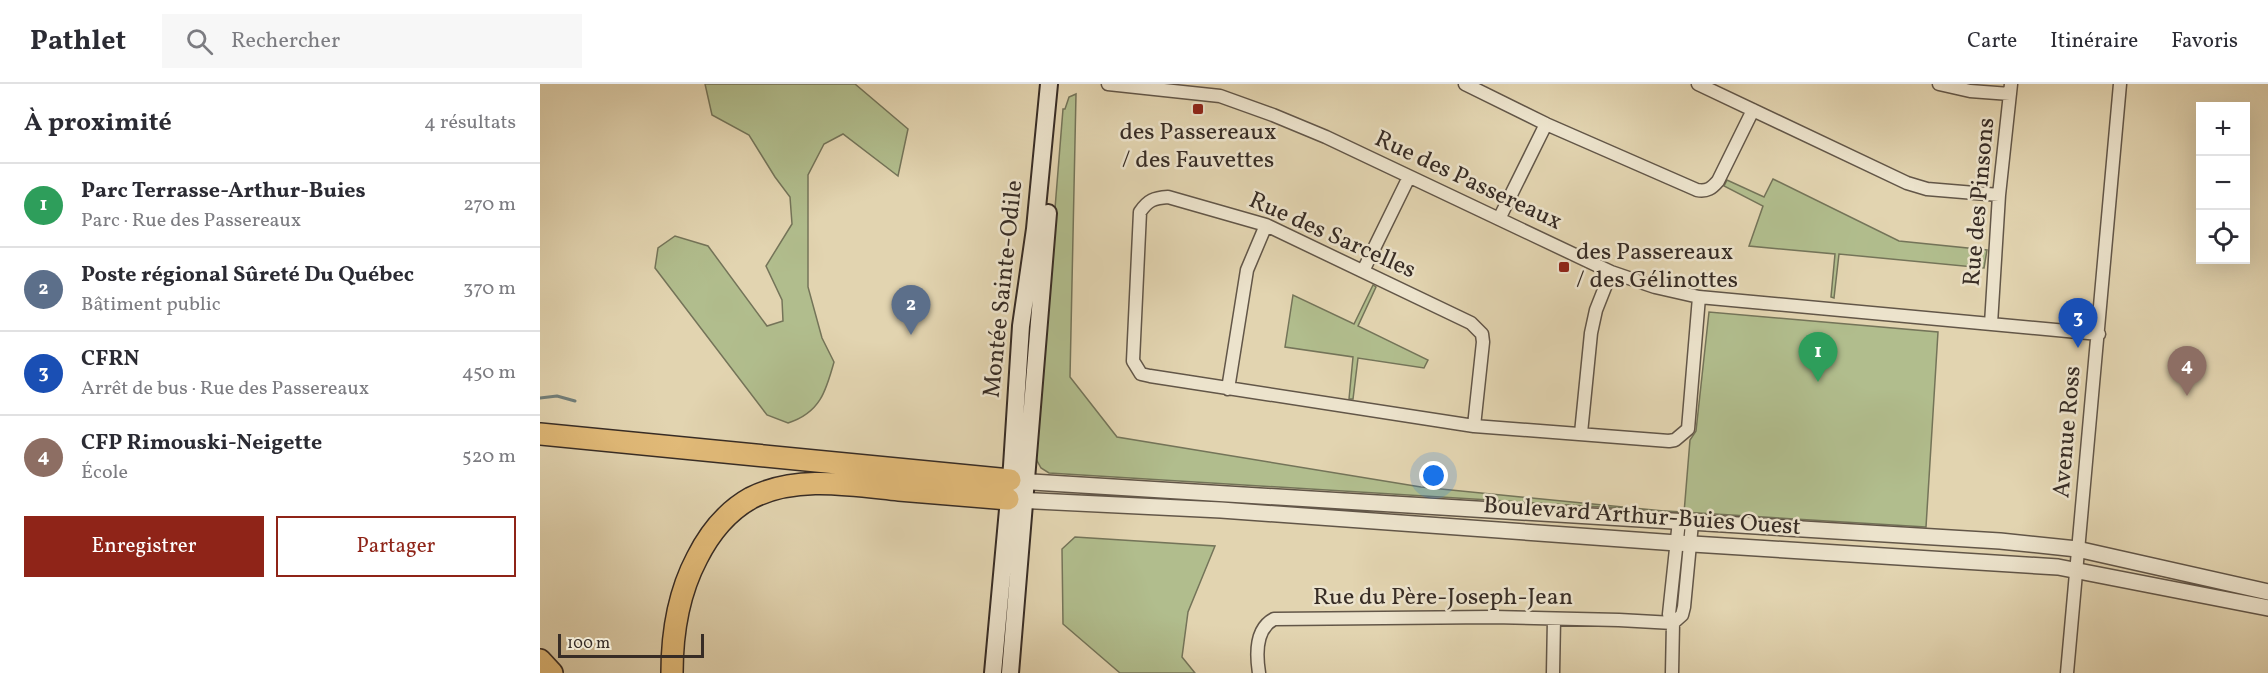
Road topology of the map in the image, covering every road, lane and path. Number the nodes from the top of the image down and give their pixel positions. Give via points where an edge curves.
1 (1049, 84) edge
2 (1060, 84) edge
3 (1108, 84) edge
4 (1465, 84) edge
5 (1698, 84) edge
6 (1939, 84) edge
7 (2120, 84) edge
8 (2010, 89) edge
9 (1220, 90) edge
10 (1753, 110) junction
11 (1546, 124) junction
12 (1409, 177) junction
13 (2000, 195) junction
14 (1499, 219) junction
15 (1266, 225) junction
16 (1363, 271) junction
17 (1611, 272) junction
18 (1700, 297) junction
19 (1990, 324) junction
20 (2099, 333) junction
21 (1228, 388) junction
22 (1474, 426) junction
23 (1581, 433) junction
24 (540, 434) edge
25 (1017, 490) junction
26 (1685, 522) junction
27 (1683, 543) junction
28 (2077, 549) junction
29 (2076, 570) junction
30 (2268, 592) edge
31 (2268, 608) edge
32 (1554, 619) junction
33 (1673, 623) junction
34 (540, 660) edge
35 (552, 673) edge
36 (672, 673) edge
37 (993, 673) edge
38 (1010, 673) edge
39 (1259, 673) edge
40 (1553, 673) edge
41 (1672, 673) edge
42 (2067, 673) edge

1 - 25 main road, Montée Sainte-Odile via 1021,326
2 - 25 main road, Montée Sainte-Odile
3 - 9 street, Rue des Passereaux
4 - 11 street
5 - 10 street
6 - 8 street via 1970,91
7 - 20 street, Avenue Ross
8 - 13 street, Rue des Pinsons
9 - 12 street, Rue des Passereaux
10 - 11 street via 1718,181 1704,191
10 - 13 street via 1907,183 1927,189
11 - 14 street
12 - 14 street, Rue des Passereaux
12 - 16 street
13 - 19 street, Rue des Pinsons
14 - 17 street, Rue des Passereaux
15 - 16 street, Rue des Sarcelles
15 - 21 street via 1247,270
15 - 21 street, Rue des Sarcelles via 1168,197 1155,198 1140,212 1133,361 1136,369 1141,374
16 - 22 street, Rue des Sarcelles via 1478,328 1483,342
17 - 18 street, Rue des Passereaux
17 - 23 street via 1591,333
18 - 19 street, Rue des Passereaux
18 - 23 street, Rue des Sarcelles via 1688,429 1669,441
19 - 20 street, Rue des Passereaux
20 - 28 street, Avenue Ross
21 - 22 street, Rue des Sarcelles
22 - 23 street, Rue des Sarcelles
24 - 25 highway
25 - 26 street, Boulevard Arthur-Buies Ouest
25 - 27 street, Boulevard Arthur-Buies Ouest via 1221,510
25 - 36 highway via 819,483 781,488 751,498 726,516 707,537 691,568 678,604
25 - 37 main road
25 - 38 main road
26 - 27 street
26 - 28 street, Boulevard Arthur-Buies Ouest
27 - 29 street, Boulevard Arthur-Buies Ouest
27 - 33 street via 1669,614
28 - 29 street, Avenue Ross
28 - 30 street, Boulevard Arthur-Buies Ouest
29 - 31 street, Boulevard Arthur-Buies Ouest
29 - 42 street, Avenue Ross
32 - 33 street, Rue du Père-Joseph-Jean
32 - 39 street, Rue du Père-Joseph-Jean via 1274,619 1260,631
32 - 40 street
33 - 41 street
34 - 35 highway

